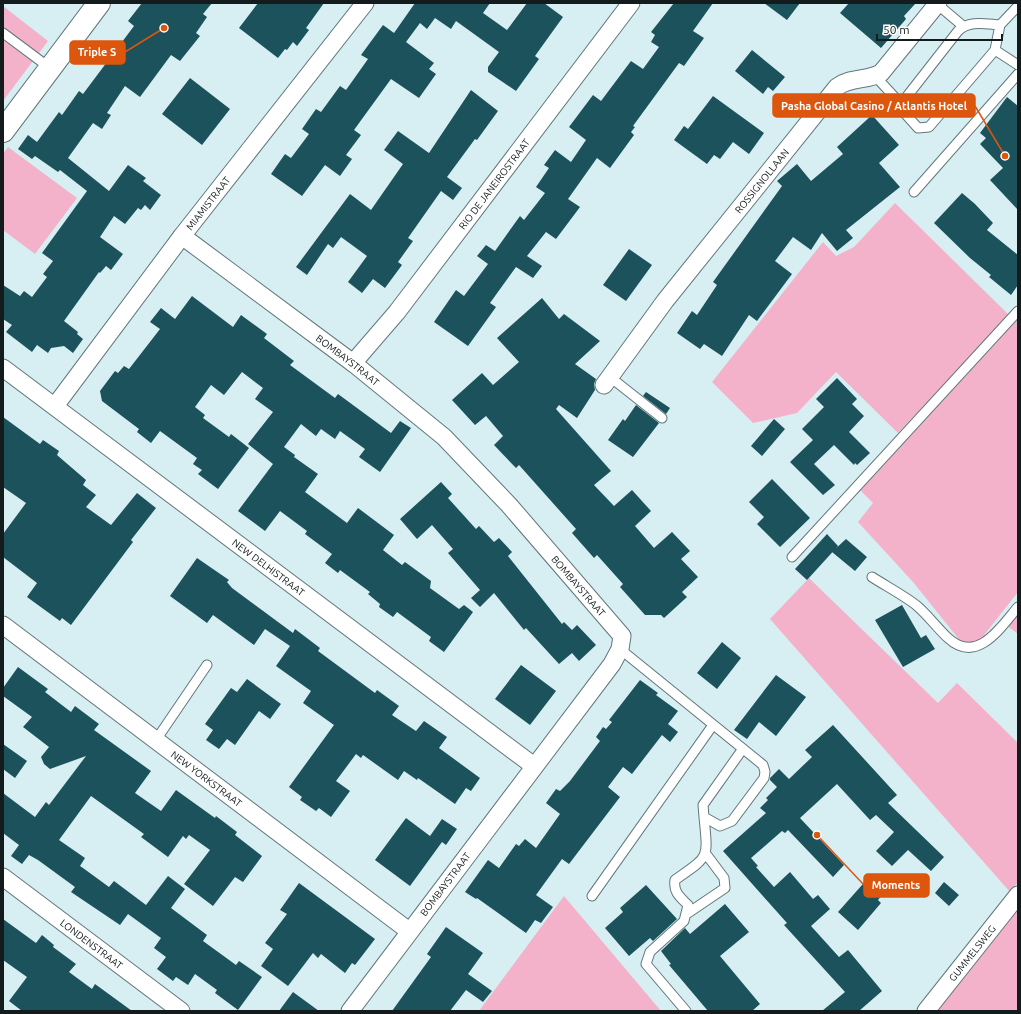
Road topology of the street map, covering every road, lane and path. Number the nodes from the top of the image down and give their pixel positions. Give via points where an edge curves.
1 (99, 3) edge
2 (365, 3) edge
3 (631, 3) edge
4 (938, 4) edge
5 (1018, 6) edge
6 (1000, 25) junction
7 (963, 26) junction
8 (3, 33) edge
9 (994, 50) junction
10 (1018, 65) edge
11 (50, 68) junction
12 (1018, 74) edge
13 (876, 77) junction
14 (901, 104) junction
15 (3, 131) edge
16 (914, 192) dead end
17 (182, 236) junction
18 (1018, 311) edge
19 (353, 363) junction
20 (3, 368) edge
21 (607, 381) joint
22 (55, 406) junction
23 (662, 418) dead end
24 (792, 557) dead end
25 (872, 577) dead end
26 (1018, 607) edge
27 (3, 625) edge
28 (620, 649) junction
29 (207, 665) dead end
30 (713, 725) junction
31 (156, 740) junction
32 (742, 750) junction
33 (534, 766) junction
34 (704, 818) junction
35 (706, 854) junction
36 (3, 877) edge
37 (1018, 895) edge
38 (592, 896) dead end
39 (688, 913) junction
40 (410, 931) junction
41 (181, 1011) edge
42 (350, 1011) edge
43 (686, 1011) edge
44 (926, 1011) edge

1 - 11 street
2 - 17 street, MIAMISTRAAT
3 - 19 street, RIO DE JANEIROSTRAAT via 398,312
4 - 7 lane
4 - 13 street
5 - 6 lane
6 - 7 lane via 970,23
6 - 9 lane
7 - 14 lane
8 - 11 lane
9 - 10 lane
9 - 14 lane via 929,127 918,128 901,109
11 - 15 street
12 - 16 lane
13 - 14 lane
13 - 21 street, ROSSIGNOLLAAN via 844,82 837,87 665,301
17 - 19 street, BOMBAYSTRAAT
17 - 22 street, MIAMISTRAAT
18 - 24 lane
19 - 28 street, BOMBAYSTRAAT via 444,437 509,505 622,636
20 - 22 street, NEW DELHISTRAAT
21 - 23 lane
22 - 33 street, NEW DELHISTRAAT
25 - 26 lane via 916,605 949,639 969,648 981,645 990,638
27 - 31 street, NEW YORKSTRAAT
28 - 30 lane
28 - 33 street, BOMBAYSTRAAT via 612,664
29 - 31 lane
30 - 32 lane
30 - 38 lane
31 - 40 street, NEW YORKSTRAAT
32 - 34 lane via 703,805
32 - 34 lane via 762,765 764,778 732,821 726,825 720,826
33 - 40 street, BOMBAYSTRAAT
34 - 35 lane
35 - 39 lane via 703,860 676,880 674,886 676,893 688,905
35 - 39 lane via 724,878 725,888
36 - 41 street, LONDENSTRAAT
37 - 44 street, GUMMELSWEG
39 - 43 lane via 684,921 650,952 646,964
40 - 42 street, BOMBAYSTRAAT

